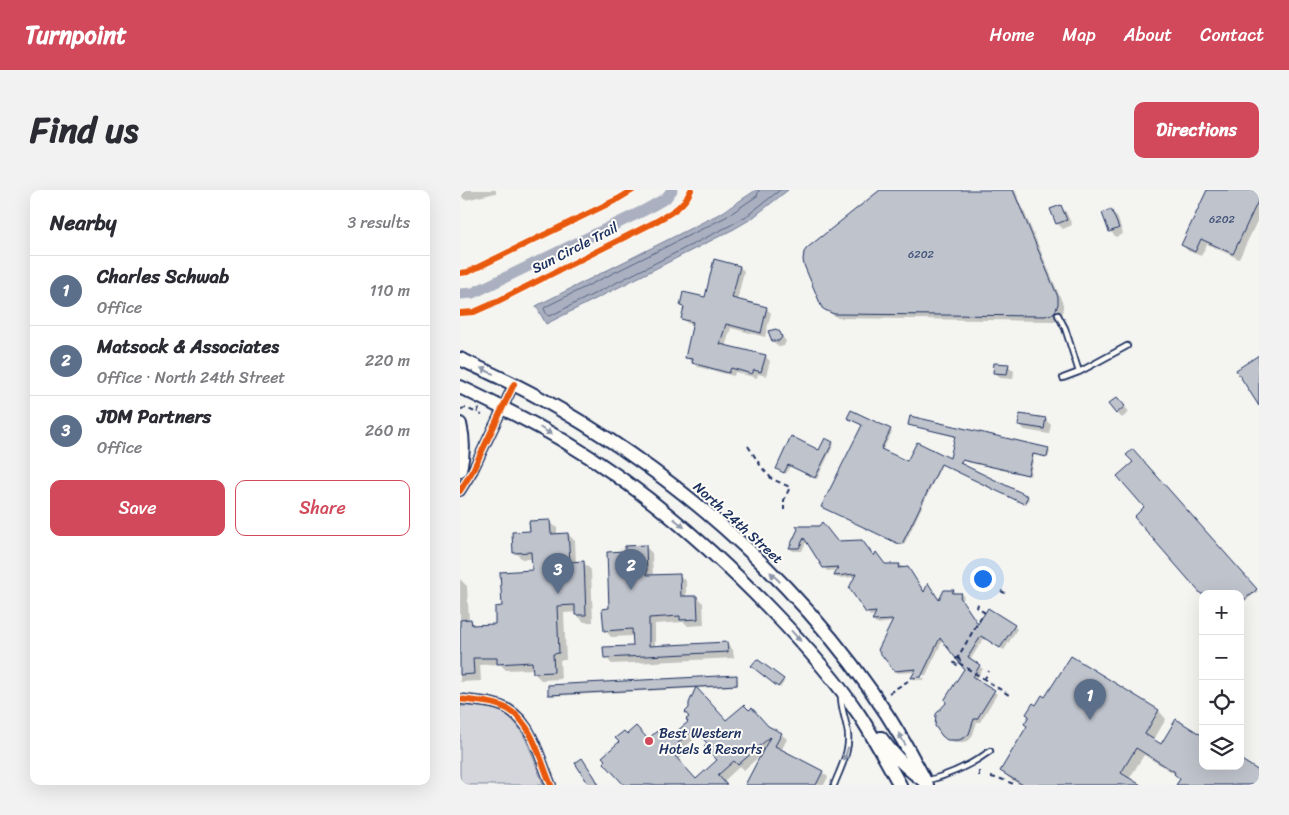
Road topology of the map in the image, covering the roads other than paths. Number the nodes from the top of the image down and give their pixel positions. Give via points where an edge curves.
1 (1058, 316) dead end
2 (1127, 346) dead end
3 (460, 359) edge
4 (1079, 372) junction
5 (1062, 378) dead end
6 (514, 384) junction
7 (460, 387) edge
8 (503, 407) junction
9 (460, 424) edge
10 (460, 470) edge
11 (460, 492) edge
12 (841, 690) junction
13 (460, 699) edge
14 (852, 704) junction
15 (990, 752) dead end
16 (925, 784) edge
17 (551, 785) edge
18 (834, 785) edge
19 (900, 785) edge

1 - 4 lane
2 - 4 lane
6 -> 3 main road, North 24th Street
4 - 5 lane
6 - 8 street
16 -> 6 main road, North 24th Street via 896,728 863,678 765,566 708,514 658,475 586,425
7 - 8 main road
8 - 11 street
8 -> 12 main road via 565,442 648,498 676,521 728,566 787,627
9 - 10 main road via 463,434
12 - 14 main road
12 -> 18 lane via 840,700 849,740
13 - 17 street via 496,704 518,716 532,737
14 - 16 main road via 897,759
14 - 19 main road
15 - 16 lane

